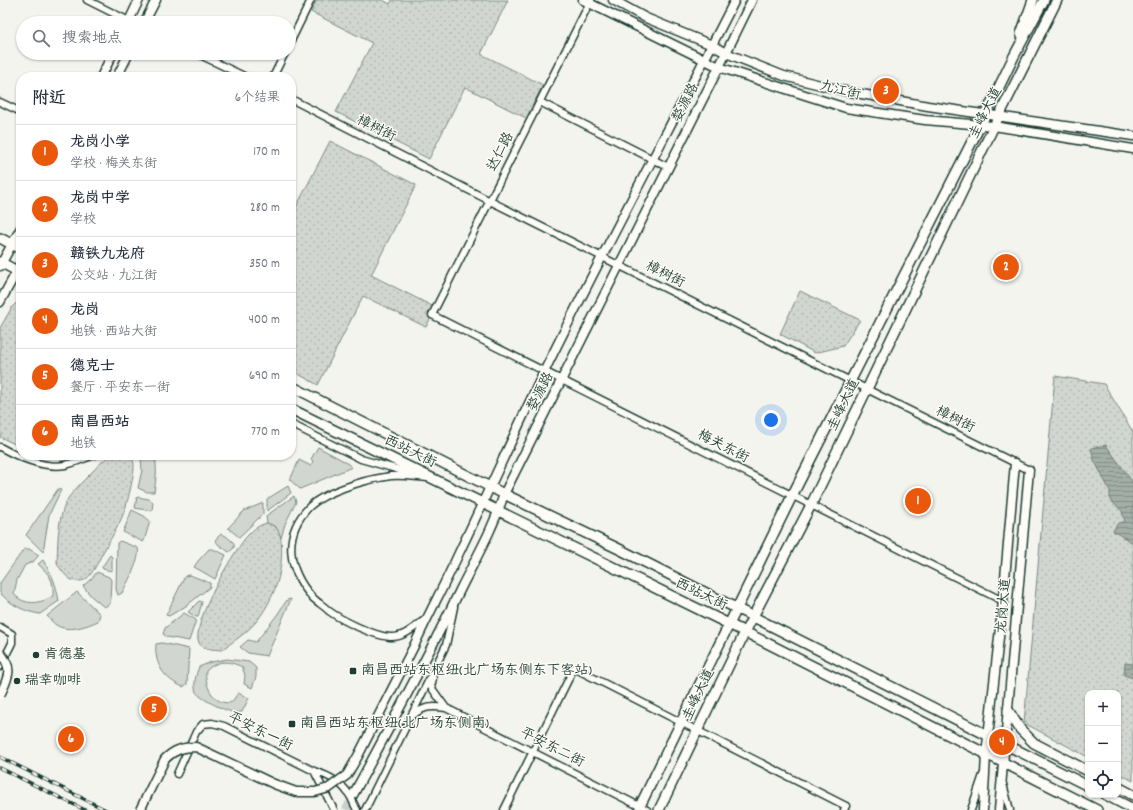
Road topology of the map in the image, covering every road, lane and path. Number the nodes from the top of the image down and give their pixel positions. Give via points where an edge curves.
1 (87, 0) edge
2 (139, 0) edge
3 (156, 0) edge
4 (311, 0) edge
5 (613, 0) edge
6 (735, 0) edge
7 (752, 0) edge
8 (1033, 0) edge
9 (1057, 0) edge
10 (1064, 0) edge
11 (588, 1) edge
12 (1042, 4) edge
13 (118, 16) edge
14 (132, 16) edge
15 (148, 16) edge
16 (296, 31) edge
17 (712, 45) junction
18 (726, 53) junction
19 (1030, 55) junction
20 (1014, 56) junction
21 (110, 60) edge
22 (126, 60) edge
23 (211, 60) edge
24 (282, 60) edge
25 (705, 60) junction
26 (719, 67) junction
27 (104, 72) edge
28 (120, 72) edge
29 (236, 72) edge
30 (276, 72) edge
31 (0, 102) edge
32 (296, 102) edge
33 (540, 102) junction
34 (16, 110) edge
35 (986, 114) junction
36 (1000, 116) junction
37 (980, 125) junction
38 (994, 126) junction
39 (1133, 136) edge
40 (1133, 149) edge
41 (653, 159) junction
42 (668, 167) junction
43 (490, 201) junction
44 (16, 237) edge
45 (0, 238) edge
46 (12, 244) junction
47 (16, 246) edge
48 (602, 257) junction
49 (1, 264) edge
50 (619, 266) junction
51 (16, 269) edge
52 (16, 276) edge
53 (0, 302) edge
54 (432, 315) joint
55 (544, 371) junction
56 (562, 380) junction
57 (851, 381) junction
58 (296, 389) edge
59 (867, 389) junction
60 (296, 411) edge
61 (296, 427) edge
62 (0, 447) edge
63 (16, 456) edge
64 (25, 460) edge
65 (79, 460) edge
66 (1015, 463) junction
67 (1029, 470) joint
68 (430, 478) junction
69 (491, 487) junction
70 (504, 494) junction
71 (792, 496) junction
72 (483, 503) junction
73 (811, 505) junction
74 (499, 511) junction
75 (456, 599) junction
76 (1003, 601) junction
77 (737, 609) junction
78 (753, 617) junction
79 (427, 618) junction
80 (730, 624) junction
81 (0, 627) edge
82 (745, 632) junction
83 (0, 653) edge
84 (0, 667) edge
85 (434, 670) junction
86 (0, 695) edge
87 (446, 708) junction
88 (1008, 710) junction
89 (411, 717) junction
90 (681, 723) junction
91 (697, 731) junction
92 (989, 735) junction
93 (1005, 743) junction
94 (533, 752) junction
95 (986, 755) junction
96 (1003, 763) junction
97 (986, 768) junction
98 (1085, 770) edge
99 (314, 771) junction
100 (177, 774) dead end
101 (1002, 781) junction
102 (1085, 784) edge
103 (1121, 789) edge
104 (353, 795) tunnel mouth
105 (1133, 795) edge
106 (1112, 798) edge
107 (643, 808) edge
108 (1133, 809) edge
109 (140, 810) edge
110 (334, 810) edge
111 (357, 810) edge
112 (365, 810) edge
113 (504, 810) edge
114 (659, 810) edge
115 (844, 810) edge
116 (971, 810) edge
117 (983, 810) edge
118 (999, 810) edge
119 (1010, 810) edge
120 (1097, 810) edge

1 - 13 street
2 - 14 street
3 - 15 street
4 - 16 street
5 - 17 street, 九江街 via 646,18
6 - 17 street, 婺源路
7 - 18 street, 婺源路
8 - 20 main road
9 - 19 main road, 圭峰大道
10 - 19 main road via 1054,21
11 - 25 street, 九江街
11 - 33 street, 达仁路
12 - 20 main road
17 - 18 street, 九江街
17 - 25 street, 婺源路
18 - 26 street, 婺源路
18 - 35 street, 九江街 via 784,76 838,89
19 - 36 main road, 圭峰大道
20 - 35 main road, 圭峰大道
21 - 27 street
22 - 28 street
23 - 29 street
24 - 30 street
25 - 26 street, 九江街
25 - 41 street, 婺源路
26 - 37 street, 九江街 via 846,108 924,120
26 - 42 street, 婺源路
31 - 34 street
32 - 43 street, 樟树街
33 - 41 street
33 - 43 street, 达仁路
35 - 36 street, 九江街
35 - 37 main road, 圭峰大道
36 - 38 main road, 圭峰大道
36 - 39 street, 九江街
37 - 38 street, 九江街
37 - 57 main road, 圭峰大道
38 - 40 street, 九江街
38 - 59 main road, 圭峰大道
41 - 42 street
41 - 48 street, 婺源路
42 - 50 street, 婺源路
43 - 48 street, 樟树街
43 - 54 street, 达仁路
44 - 46 street
45 - 46 main road
46 - 47 main road
46 - 49 street
48 - 50 street, 樟树街
48 - 55 street, 婺源路
49 - 51 main road
50 - 56 street, 婺源路
50 - 57 street, 樟树街
52 - 53 street
54 - 55 street, 梅关东街
55 - 56 street, 梅关东街
55 - 69 street, 婺源路
56 - 70 street, 婺源路
56 - 71 street, 梅关东街
57 - 59 street, 樟树街
57 - 71 main road, 圭峰大道
58 - 69 main road, 西站大街
59 - 66 street, 樟树街
59 - 73 main road, 圭峰大道
60 - 68 main road, 西站大街
61 - 68 street via 360,459
62 - 63 street
64 - 65 street via 47,465 64,465
66 - 67 street, 樟树街
66 - 76 street, 龙岗大道
67 - 88 street, 龙岗大道
68 - 72 main road, 西站大街
68 - 79 street via 386,476 326,496 310,506 300,519 294,530 292,545 293,563 301,583 313,598 338,617 390,637 406,633
69 - 70 main road, 西站大街
69 - 72 street, 婺源路
70 - 74 street, 婺源路
70 - 77 main road, 西站大街
71 - 73 street, 梅关东街
71 - 77 main road, 圭峰大道
72 - 74 main road, 西站大街
72 - 79 street, 婺源路
73 - 76 street, 梅关东街
73 - 78 main road, 圭峰大道
74 - 75 street, 婺源路
74 - 80 main road, 西站大街
75 - 85 street via 446,645
75 - 104 street, 婺源路
76 - 92 street, 龙岗大道
77 - 78 main road, 西站大街
77 - 80 main road, 圭峰大道
78 - 82 main road, 圭峰大道
78 - 92 main road, 西站大街
79 - 109 street, 婺源路, bridge via 358,756 347,774 330,788 315,792 296,792 196,747 184,747 165,759
80 - 82 main road, 西站大街
80 - 90 main road, 圭峰大道
81 - 84 street via 12,634 12,643
82 - 91 main road, 圭峰大道
82 - 95 main road, 西站大街
83 - 86 street, bridge via 9,667 7,681
85 - 87 street via 431,687
85 - 89 street
87 - 89 street via 421,709
87 - 94 street, 平安东二街
88 - 93 street, 龙岗大道
88 - 98 main road via 1020,729 1034,744
89 - 112 street
90 - 91 street
90 - 94 street via 574,668
90 - 107 main road, 圭峰大道
91 - 114 main road, 圭峰大道
91 - 115 street via 846,806
92 - 93 main road, 西站大街
92 - 95 street, 龙岗大道
93 - 96 street, 龙岗大道
93 - 102 main road, 西站大街
94 - 107 street, 平安东二街
94 - 113 street
95 - 96 main road, 西站大街
95 - 97 street, 龙岗大道
96 - 101 street, 龙岗大道
96 - 120 main road, 西站大街
97 - 116 street
97 - 117 street, 龙岗大道
99 - 100 street, 平安东一街 via 224,726 212,723 203,724 196,732
99 - 110 street
99 - 111 street, 平安东一街 via 336,781 348,793
101 - 118 street, 龙岗大道
101 - 119 street
103 - 105 main road
106 - 108 main road

